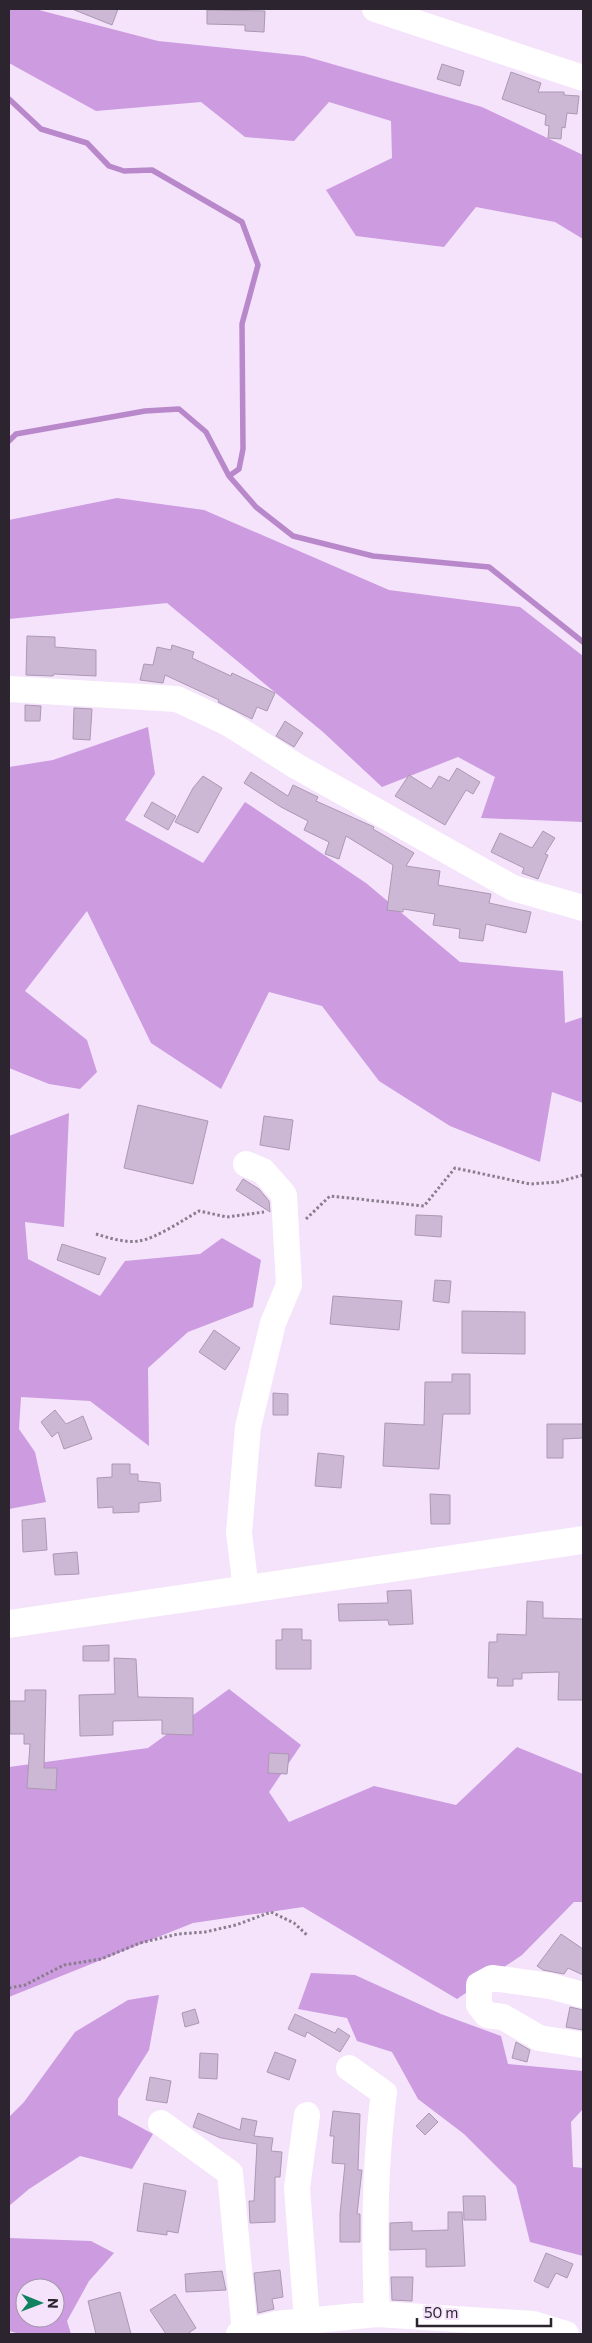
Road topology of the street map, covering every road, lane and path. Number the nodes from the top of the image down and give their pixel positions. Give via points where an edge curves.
1 (375, 9) edge
2 (583, 78) edge
3 (9, 689) edge
4 (583, 908) edge
5 (246, 1164) dead end
6 (583, 1175) edge
7 (285, 1209) junction
8 (96, 1234) dead end
9 (286, 1240) junction
10 (583, 1540) edge
11 (246, 1589) junction
12 (9, 1624) edge
13 (307, 1935) dead end
14 (9, 1988) edge
15 (583, 1995) edge
16 (583, 2046) edge
17 (348, 2068) dead end
18 (307, 2115) dead end
19 (161, 2123) dead end
20 (308, 2321) junction
21 (391, 2321) edge
22 (242, 2333) edge
23 (566, 2334) edge

1 - 2 street
3 - 4 street via 177,699 228,723 296,766 513,888
5 - 7 street via 263,1171 284,1195
6 - 9 path via 558,1182 530,1184 455,1168 424,1206 330,1196
7 - 8 path via 227,1217 199,1211 139,1241
7 - 9 street
9 - 11 street via 289,1285 273,1323 248,1427 239,1533
10 - 11 main road
11 - 12 main road
13 - 14 path via 294,1923 271,1912 236,1925 178,1934 140,1943 101,1959 64,1965 25,1985
15 - 16 street via 550,1986 492,1978 479,1985 480,2005 487,2015 503,2017 539,2038
17 - 21 street via 384,2094 374,2239
18 - 20 street via 297,2188
19 - 22 street via 230,2172
20 - 21 street
20 - 22 street via 276,2324
21 - 23 street via 533,2324

